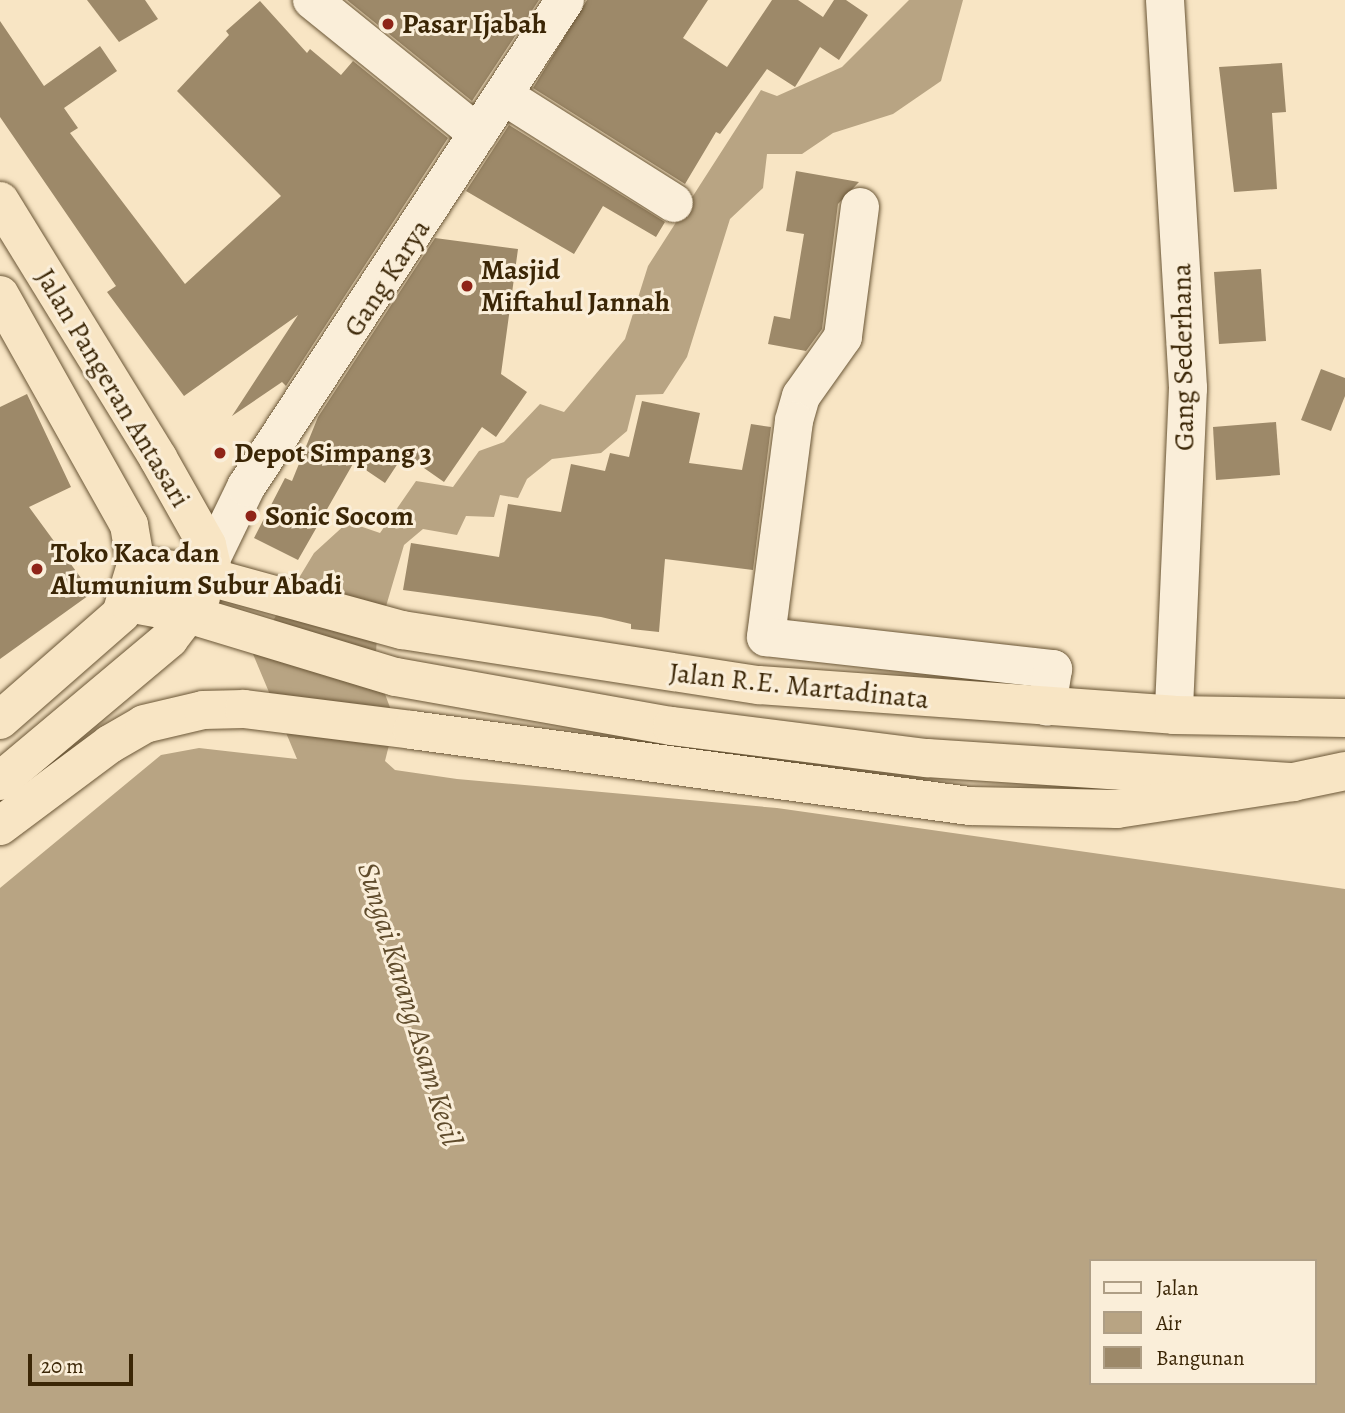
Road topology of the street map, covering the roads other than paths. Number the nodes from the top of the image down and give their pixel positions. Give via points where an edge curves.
1 (313, 0) edge
2 (565, 0) edge
3 (1165, 0) edge
4 (503, 95) junction
5 (478, 134) junction
6 (0, 201) edge
7 (674, 203) dead end
8 (860, 207) dead end
9 (0, 295) edge
10 (136, 565) junction
11 (214, 568) junction
12 (128, 603) junction
13 (188, 614) junction
14 (1047, 706) junction
15 (1174, 715) junction
16 (1345, 718) edge
17 (0, 720) edge
18 (1345, 771) edge
19 (0, 781) edge
20 (1293, 782) junction
21 (0, 826) edge

1 - 5 street
2 - 4 street, Gang Karya
3 - 15 street, Gang Sederhana via 1188,388
4 - 5 street, Gang Karya
4 - 7 street
5 - 11 street, Gang Karya via 246,487
6 - 11 highway, Jalan Pangeran Antasari via 158,458
8 - 14 street via 843,337 800,396 793,421 766,637 1053,669
9 - 10 highway, Jalan Pangeran Antasari via 129,525
10 - 11 highway, Jalan R.E. Martadinata
10 - 12 highway
11 - 13 highway
11 - 14 highway, Jalan R.E. Martadinata via 260,591 402,630 759,685
12 - 13 highway, Jalan R.E. Martadinata
12 - 17 highway via 87,649
13 - 19 highway via 169,639
13 - 20 highway, Jalan R.E. Martadinata via 396,677 672,726 913,756
14 - 15 highway, Jalan R.E. Martadinata
15 - 16 highway, Jalan R.E. Martadinata
18 - 20 highway, Jalan R.E. Martadinata
20 - 21 highway via 1118,809 970,806 412,730 244,709 202,710 144,724

